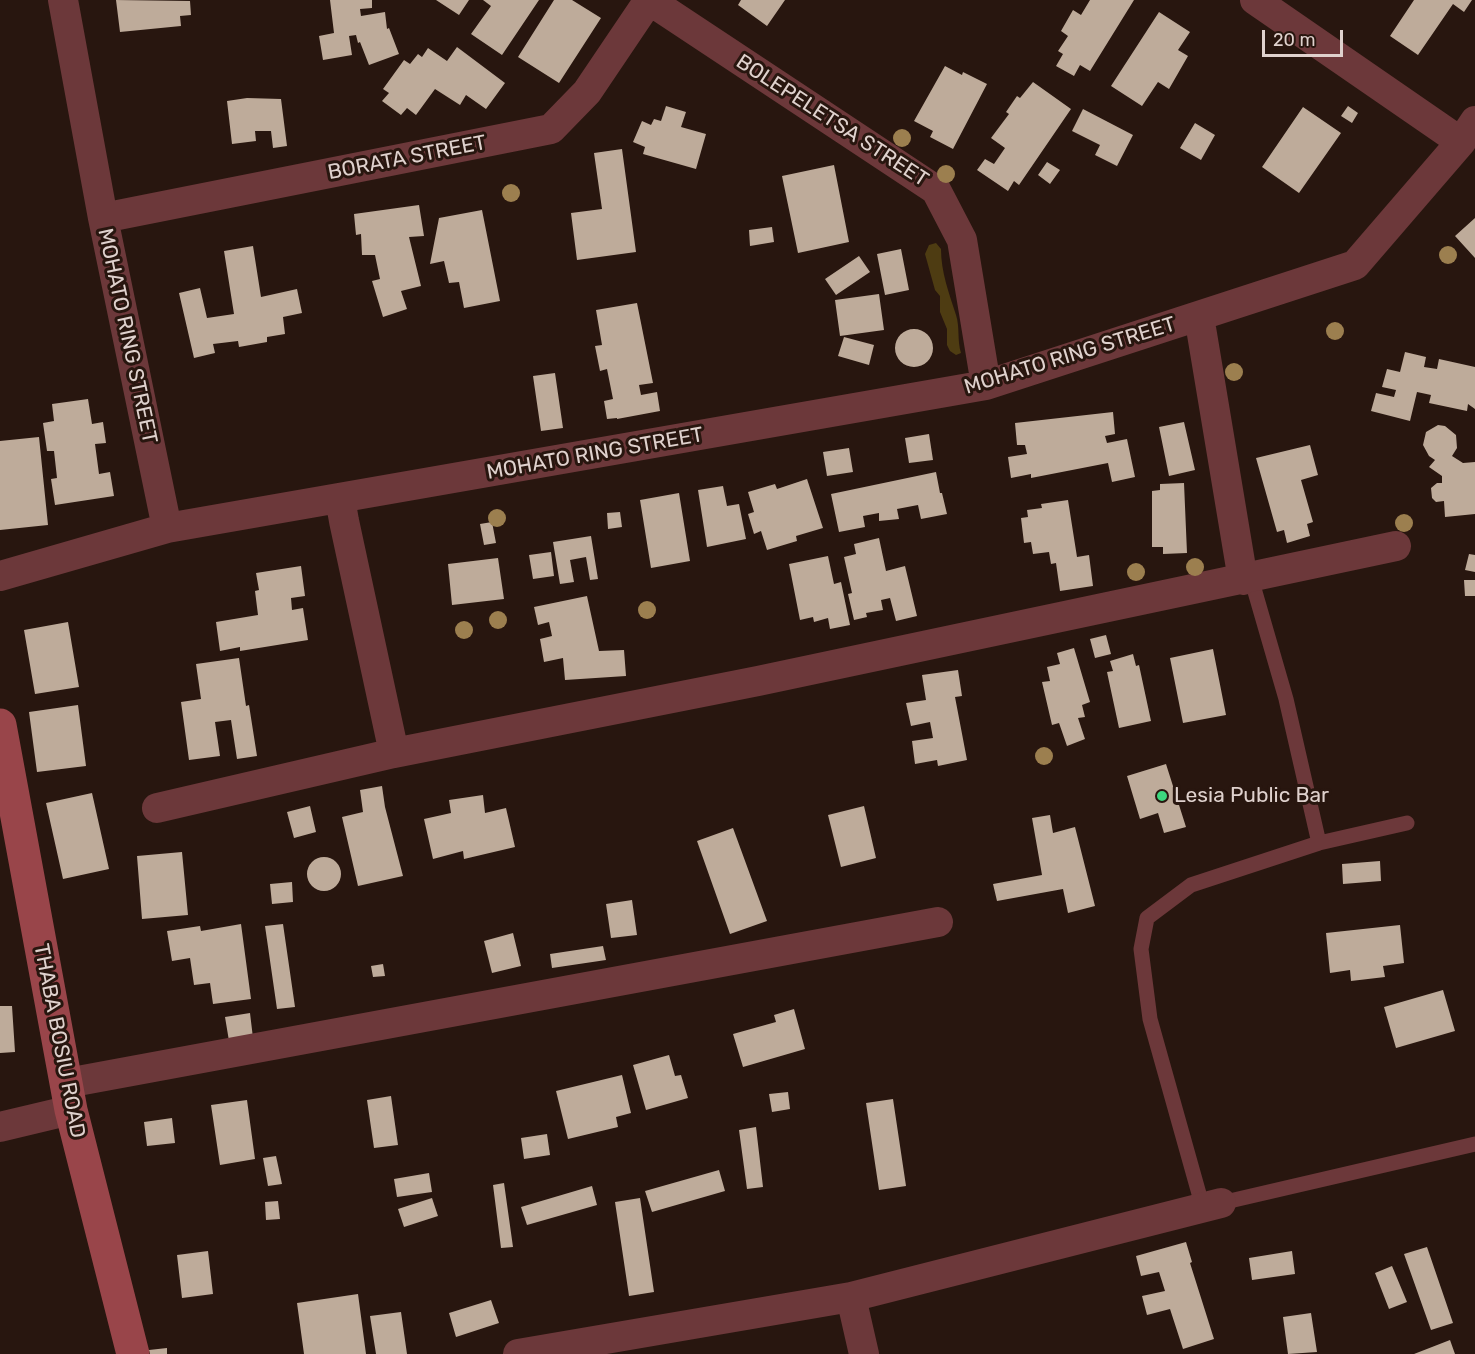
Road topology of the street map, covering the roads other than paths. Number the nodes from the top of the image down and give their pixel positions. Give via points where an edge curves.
1 (63, 0) edge
2 (649, 0) edge
3 (1255, 0) edge
4 (1468, 132) edge
5 (103, 218) junction
6 (1199, 316) junction
7 (986, 385) junction
8 (340, 498) junction
9 (167, 528) junction
10 (1396, 546) dead end
11 (0, 576) edge
12 (1247, 579) junction
13 (0, 725) edge
14 (394, 753) junction
15 (4, 771) edge
16 (157, 808) dead end
17 (1407, 823) dead end
18 (1319, 843) junction
19 (938, 922) dead end
20 (69, 1097) junction
21 (0, 1127) edge
22 (1475, 1144) edge
23 (1212, 1206) junction
24 (851, 1297) junction
25 (133, 1354) edge
26 (518, 1354) edge
27 (864, 1354) edge

1 - 5 street, MOHATO RING STREET
2 - 5 street, BORATA STREET via 587,92 551,129
2 - 7 street, BOLEPELETSA STREET via 936,190 963,240
3 - 4 street
4 - 6 street, MOHATO RING STREET via 1355,265
5 - 9 street, MOHATO RING STREET
6 - 7 street, MOHATO RING STREET
6 - 12 street
7 - 8 street, MOHATO RING STREET
8 - 9 street, MOHATO RING STREET
8 - 14 street
9 - 11 street
10 - 12 street
12 - 14 street
12 - 18 lane via 1286,699
13 - 15 street, THABA BOSIU ROAD
14 - 16 street
15 - 20 street, THABA BOSIU ROAD
17 - 18 lane
18 - 23 lane via 1191,885 1147,918 1141,949 1150,1019
19 - 20 street
20 - 21 street
20 - 25 street, THABA BOSIU ROAD
22 - 23 lane
23 - 24 street
24 - 26 street
24 - 27 street

